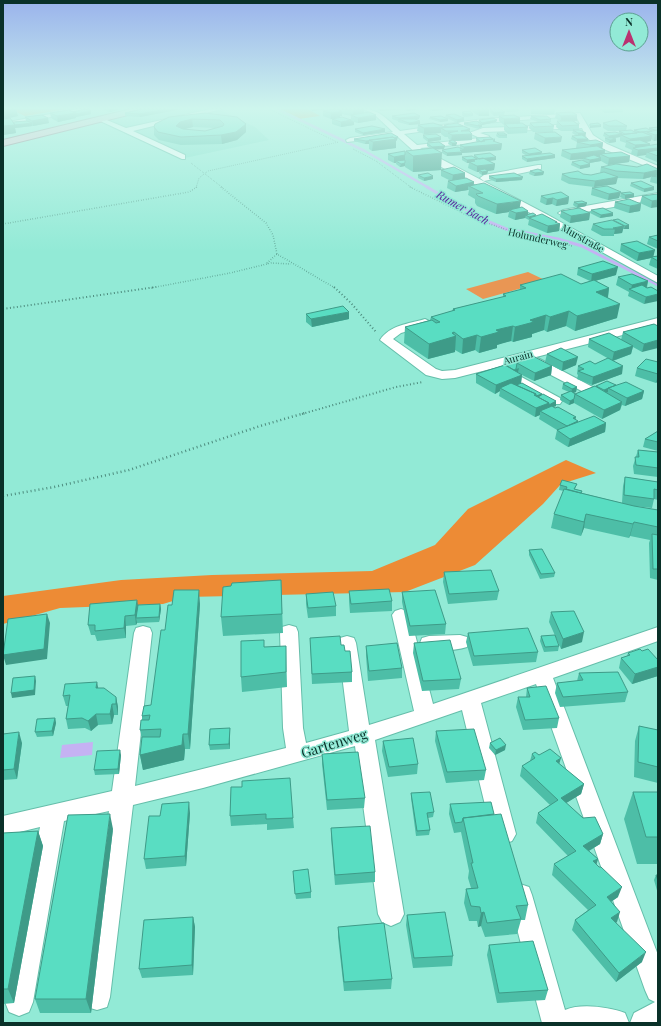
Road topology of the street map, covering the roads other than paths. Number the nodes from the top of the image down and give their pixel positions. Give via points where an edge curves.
1 (429, 157) edge
2 (630, 157) edge
3 (538, 167) dead end
4 (658, 169) edge
5 (474, 179) junction
6 (658, 196) edge
7 (546, 217) junction
8 (608, 263) edge
9 (658, 280) edge
10 (658, 290) edge
11 (438, 320) edge
12 (658, 322) edge
13 (524, 356) junction
14 (491, 364) junction
15 (597, 395) edge
16 (555, 401) edge
17 (401, 615) dead end
18 (289, 632) dead end
19 (143, 633) dead end
20 (658, 634) edge
21 (460, 642) dead end
22 (347, 643) dead end
23 (407, 644) junction
24 (542, 674) junction
25 (470, 700) junction
26 (425, 714) junction
27 (362, 735) junction
28 (298, 754) junction
29 (121, 799) junction
30 (54, 814) junction
31 (3, 826) edge
32 (391, 914) dead end
33 (658, 990) edge
34 (97, 997) dead end
35 (20, 1002) dead end
36 (658, 1015) edge
37 (615, 1023) edge
38 (644, 1023) edge

1 - 5 street, Murstraße
2 - 4 street
3 - 5 street
5 - 7 street, Murstraße
6 - 7 street
7 - 9 street, Murstraße
8 - 10 street
11 - 14 street, Aurain via 394,331 386,340 431,372 442,375
12 - 13 street, Aurain
13 - 14 street, Aurain
13 - 15 street
14 - 16 street
17 - 23 street
18 - 28 street via 293,728
19 - 29 street
20 - 24 street, Gartenweg
21 - 23 street
22 - 27 street
23 - 26 street
24 - 25 street, Gartenweg
24 - 33 street
25 - 26 street, Gartenweg
25 - 37 street via 512,863 563,1020
26 - 27 street, Gartenweg
27 - 28 street, Gartenweg
27 - 32 street
28 - 29 street, Gartenweg
29 - 30 street, Gartenweg
29 - 34 street
30 - 31 street, Gartenweg
30 - 35 street
36 - 38 street

